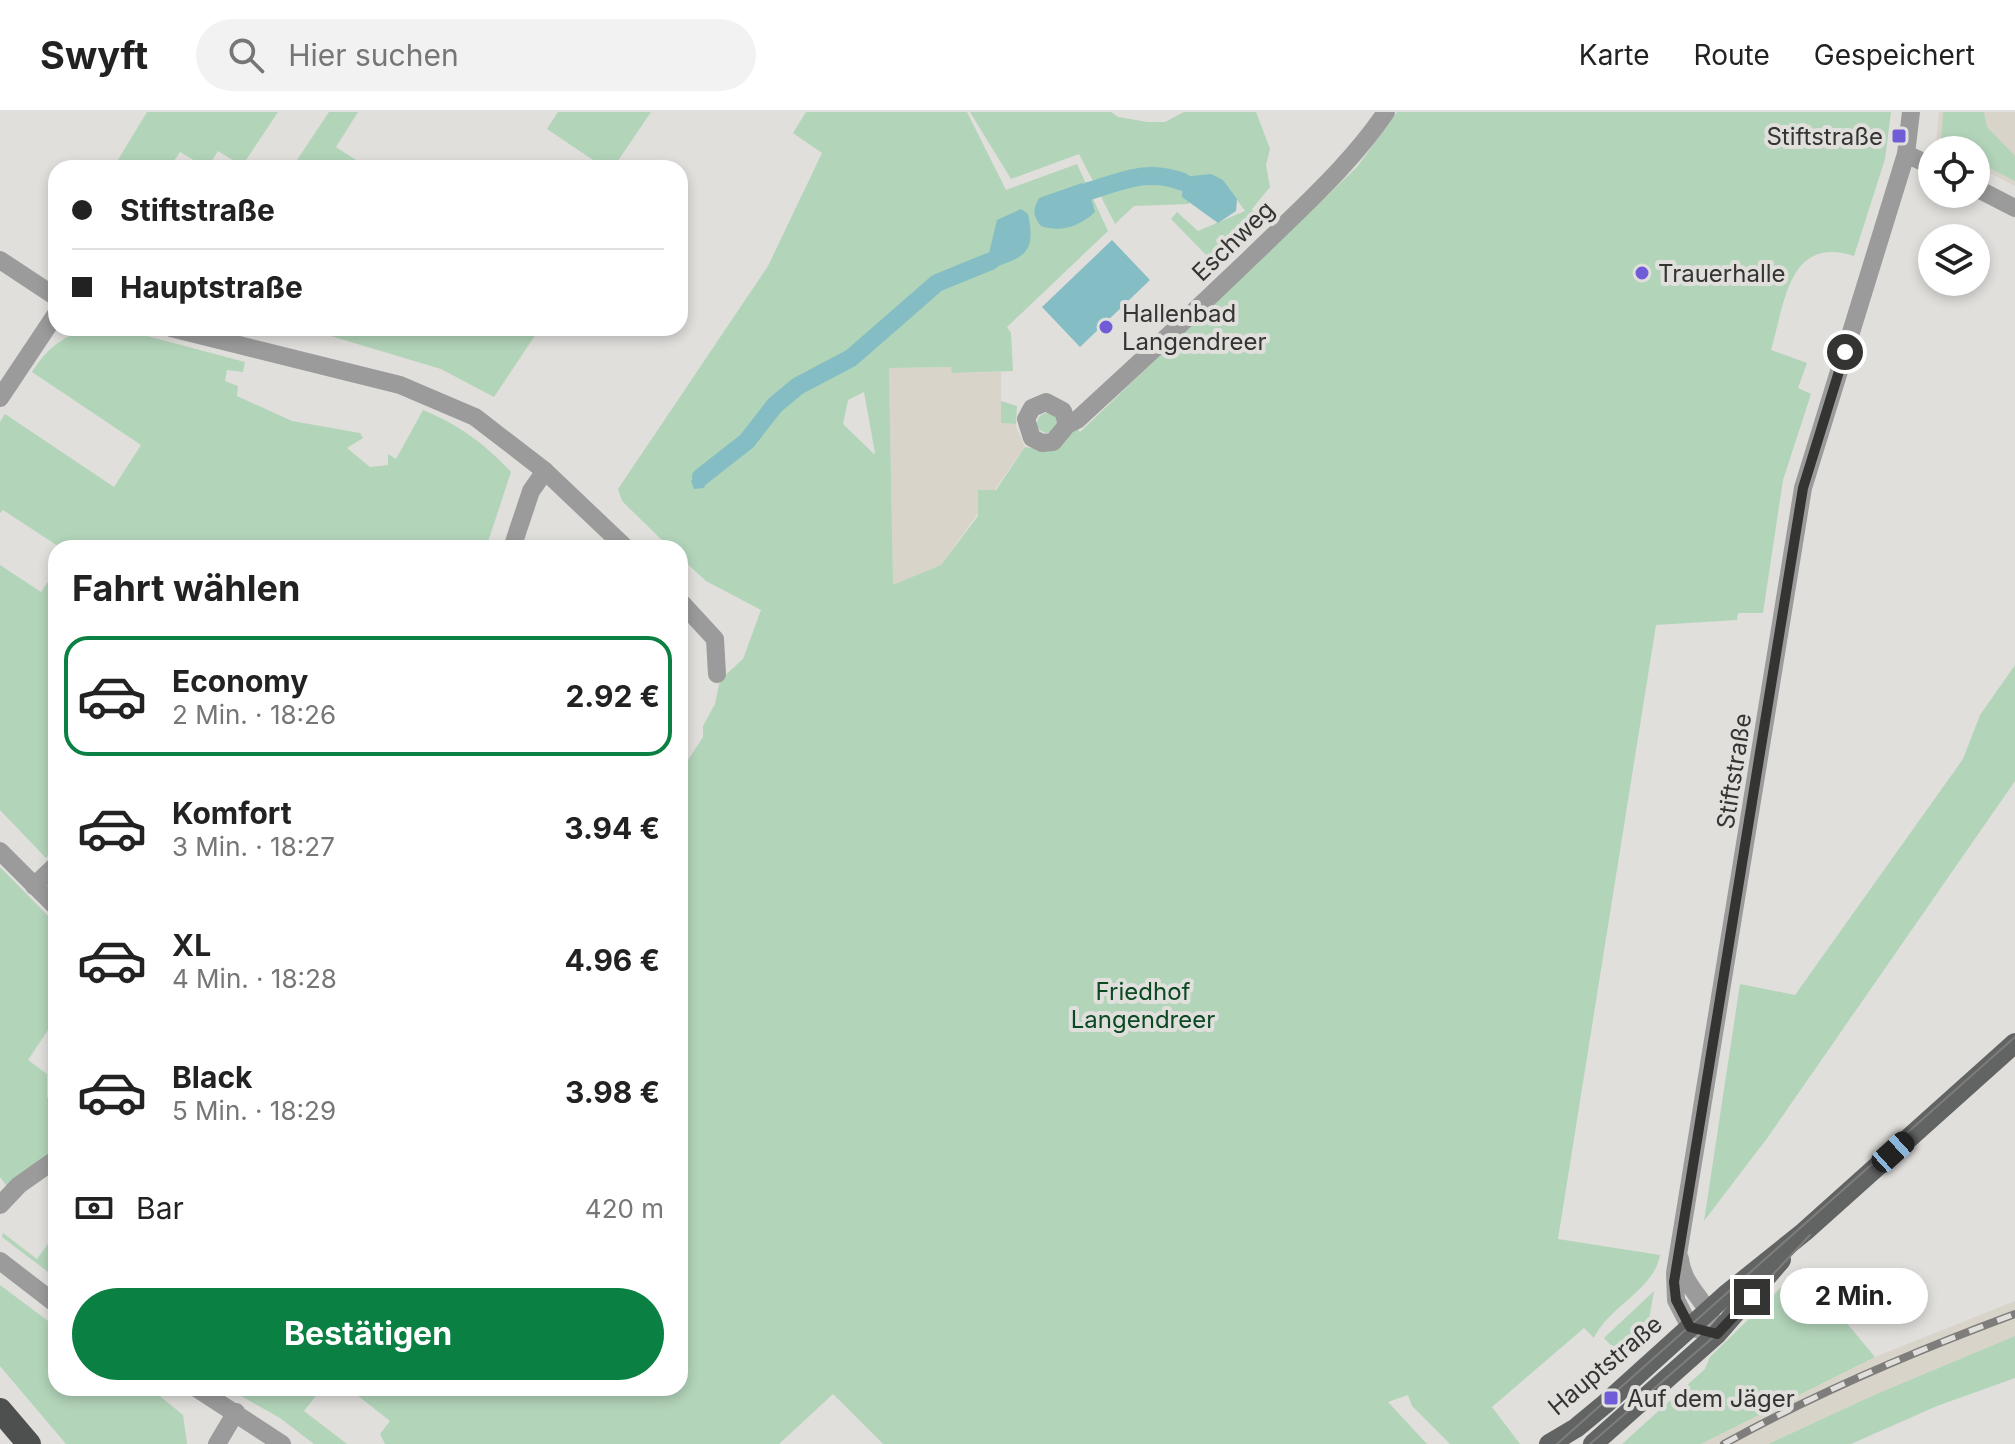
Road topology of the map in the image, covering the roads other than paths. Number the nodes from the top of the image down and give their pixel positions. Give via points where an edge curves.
1 (1386, 112) edge
2 (1911, 112) edge
3 (1906, 154) junction
4 (1918, 160) edge
5 (1990, 195) edge
6 (2015, 208) edge
7 (0, 260) edge
8 (48, 292) edge
9 (48, 326) edge
10 (203, 336) edge
11 (0, 398) edge
12 (1067, 425) junction
13 (545, 471) junction
14 (515, 540) edge
15 (618, 540) edge
16 (688, 610) edge
17 (717, 674) dead end
18 (0, 851) edge
19 (48, 873) edge
20 (34, 886) junction
21 (48, 899) edge
22 (2015, 1043) edge
23 (48, 1165) edge
24 (0, 1205) edge
25 (1804, 1232) junction
26 (1680, 1259) junction
27 (0, 1261) edge
28 (48, 1298) edge
29 (1709, 1310) junction
30 (1690, 1327) junction
31 (1717, 1334) junction
32 (209, 1396) edge
33 (0, 1410) edge
34 (236, 1412) junction
35 (1586, 1439) edge
36 (29, 1444) edge
37 (217, 1444) edge
38 (282, 1444) edge
39 (1549, 1444) edge

1 - 12 street, Eschweg via 1349,161 1271,238
2 - 3 street, Stiftstraße
3 - 4 street
3 - 26 street, Stiftstraße via 1803,488
5 - 6 street
7 - 8 street
9 - 11 street
10 - 13 street via 418,390 475,417
12 - 12 street, Eschweg via 1048,444 1028,432 1026,419 1032,408 1053,403 1063,411
13 - 14 street via 531,491
13 - 15 street
16 - 17 street via 715,639
18 - 20 street
19 - 20 street
20 - 21 street
22 - 25 main road, Hauptstraße
23 - 24 street
25 - 29 main road, Hauptstraße
25 - 31 main road, Hauptstraße
26 - 29 street via 1685,1279
26 - 30 street, Stiftstraße via 1674,1295
27 - 28 street
29 - 30 main road, Hauptstraße
29 - 31 street
30 - 31 street
30 - 35 main road, Hauptstraße
31 - 35 main road, Hauptstraße
32 - 34 street
33 - 36 highway
34 - 37 street
34 - 38 street
35 - 39 main road, Hauptstraße

